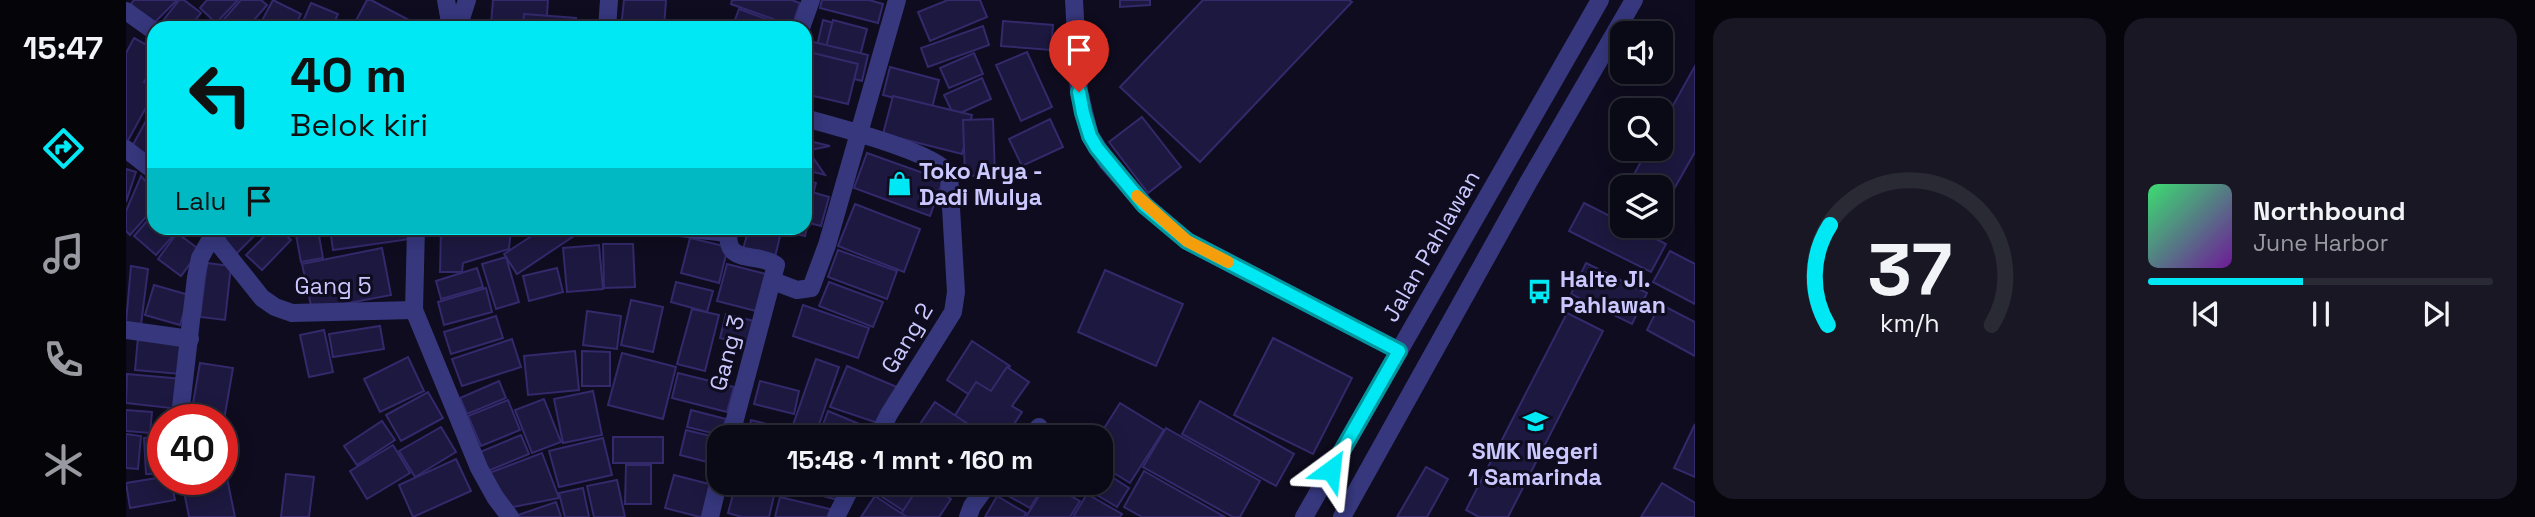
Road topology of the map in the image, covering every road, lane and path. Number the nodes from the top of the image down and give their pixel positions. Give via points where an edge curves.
1 (446, 0) edge
2 (467, 0) edge
3 (609, 0) edge
4 (811, 0) edge
5 (897, 0) edge
6 (1074, 0) edge
7 (1600, 0) edge
8 (1634, 0) edge
9 (126, 11) edge
10 (450, 21) edge
11 (460, 21) edge
12 (608, 21) edge
13 (804, 21) edge
14 (147, 26) edge
15 (812, 120) edge
16 (857, 133) junction
17 (126, 149) edge
18 (147, 166) edge
19 (1505, 166) junction
20 (1528, 181) junction
21 (208, 235) edge
22 (212, 235) edge
23 (416, 235) edge
24 (730, 235) edge
25 (773, 281) junction
26 (414, 310) junction
27 (126, 330) edge
28 (190, 339) junction
29 (1399, 351) junction
30 (181, 404) edge
31 (734, 425) edge
32 (884, 425) edge
33 (715, 495) edge
34 (847, 495) edge
35 (980, 495) edge
36 (510, 517) edge
37 (710, 517) edge
38 (836, 517) edge
39 (968, 517) edge
40 (1304, 517) edge
41 (1342, 517) edge

1 - 10 street
2 - 11 street
3 - 12 street
4 - 13 street
5 - 16 street
6 - 29 street via 1079,92 1090,136 1144,205 1187,241
7 - 19 street, Jalan Pahlawan
8 - 20 street
9 - 14 street
15 - 16 street
16 - 25 street via 811,288 797,290
16 - 32 street, Gang 2 via 938,162 949,174 956,292 953,312
17 - 18 street
19 - 20 street
19 - 29 street, Jalan Pahlawan
20 - 41 street
21 - 28 street via 196,277
22 - 26 street, Gang 5 via 262,298 275,307 292,313
23 - 26 street
24 - 25 street via 736,254 776,265
25 - 31 street, Gang 3
26 - 36 street via 479,468
27 - 28 street
28 - 30 street
29 - 40 street, Jalan Pahlawan
33 - 37 street
34 - 38 street
35 - 39 street

